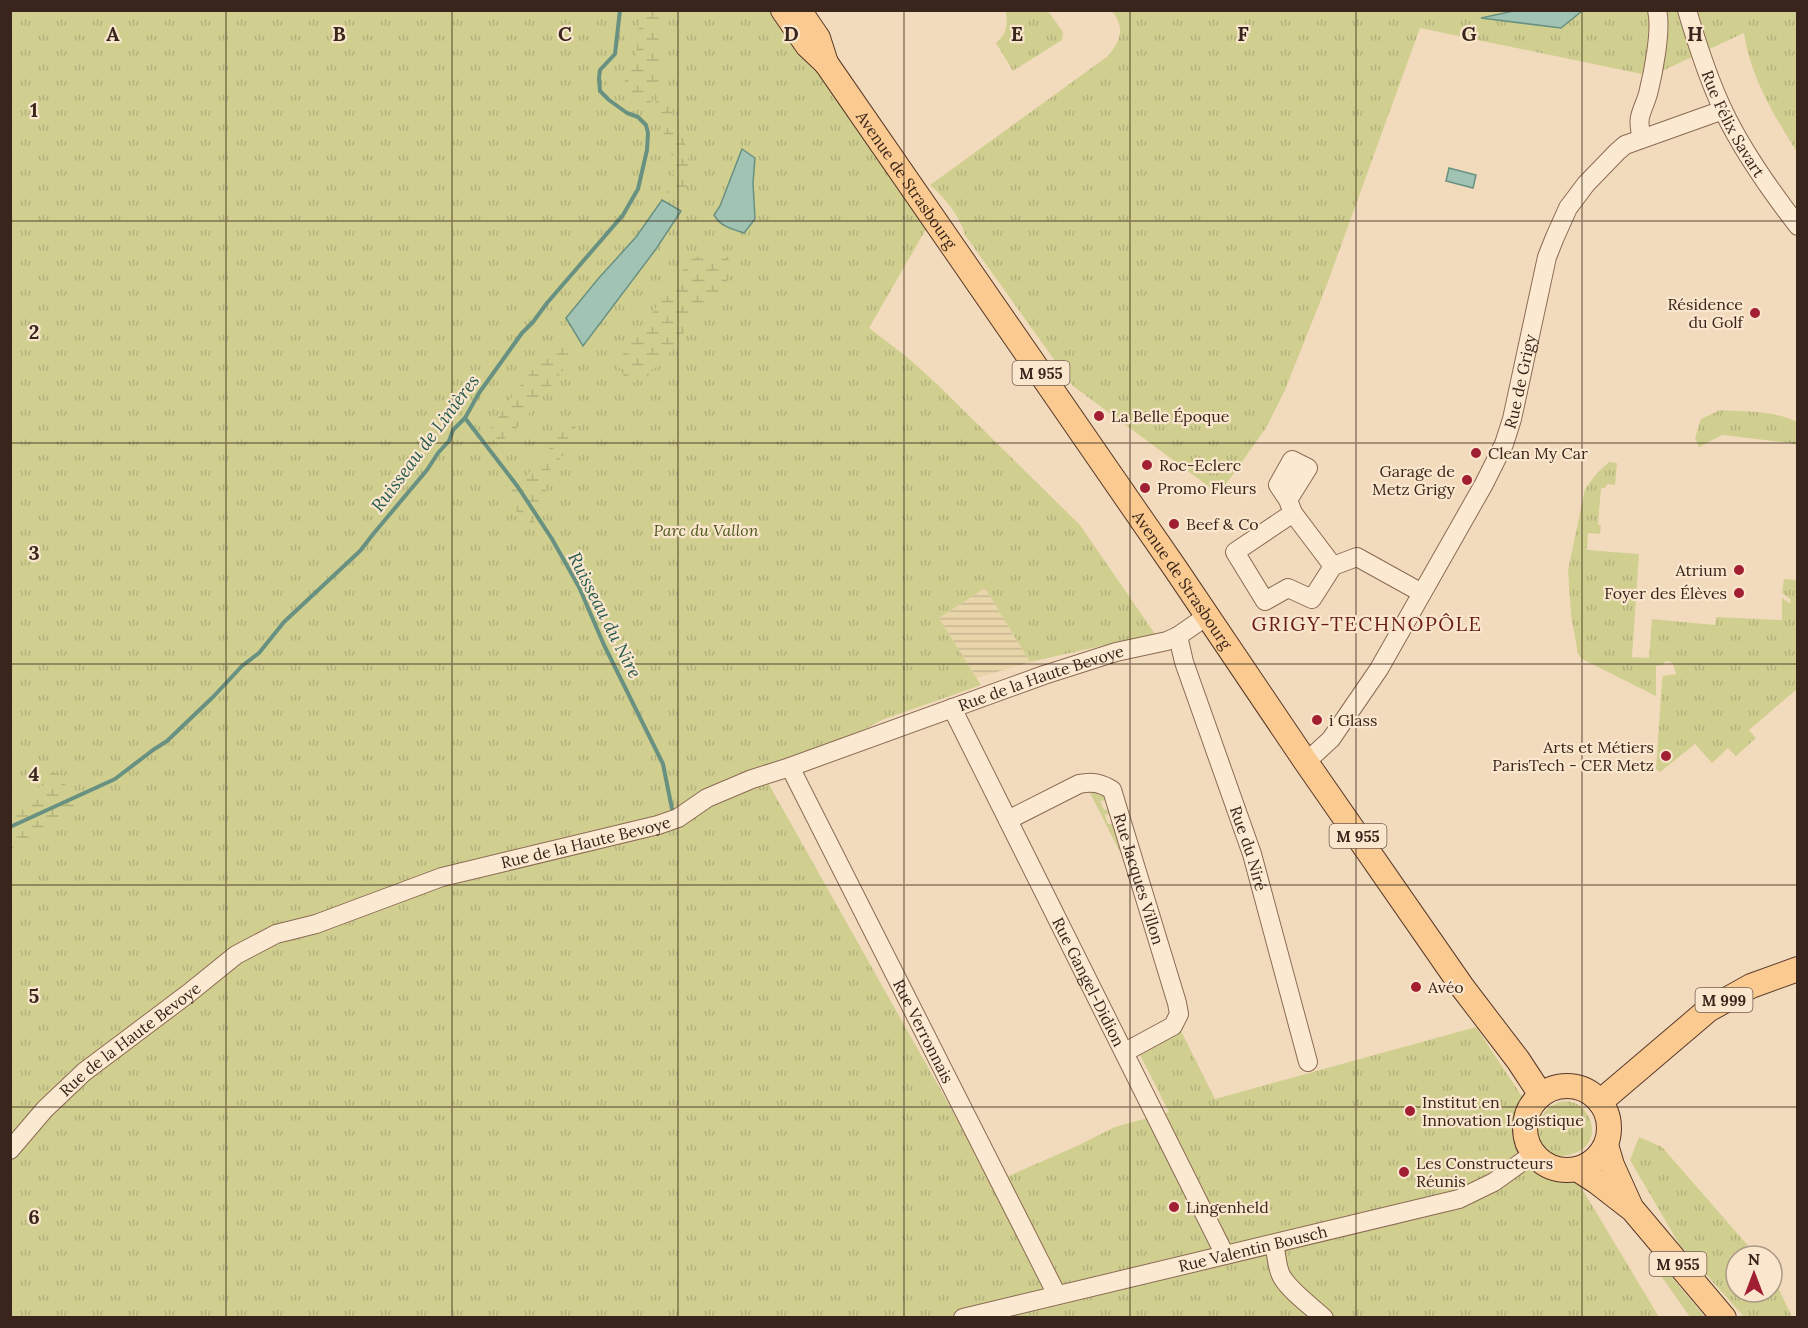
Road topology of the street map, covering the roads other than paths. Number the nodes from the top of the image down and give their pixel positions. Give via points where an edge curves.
1 (783, 10) edge
2 (799, 10) edge
3 (1657, 10) edge
4 (1687, 10) edge
5 (826, 63) junction
6 (1723, 110) junction
7 (1642, 138) junction
8 (1797, 226) edge
9 (1334, 566) junction
10 (1422, 593) junction
11 (1207, 616) junction
12 (1178, 636) junction
13 (952, 708) junction
14 (1306, 762) junction
15 (790, 767) junction
16 (1008, 820) junction
17 (1797, 969) edge
18 (1125, 1052) junction
19 (1308, 1062) dead end
20 (1541, 1095) junction
21 (1600, 1102) junction
22 (1606, 1145) junction
23 (10, 1150) edge
24 (1533, 1154) junction
25 (1577, 1169) junction
26 (1633, 1210) junction
27 (1275, 1244) junction
28 (1226, 1255) junction
29 (1057, 1295) junction
30 (963, 1317) edge
31 (1324, 1317) edge
32 (1724, 1317) edge

1 - 5 main road, Avenue de Strasbourg / M 955 via 807,45
2 - 5 main road, Avenue de Strasbourg / M 955 via 818,38
3 - 7 street via 1658,40 1648,93 1639,115
4 - 6 street, Rue Félix Savart
5 - 11 main road, Avenue de Strasbourg / M 955
6 - 7 street, Rue de Grigy
6 - 8 street, Rue Félix Savart via 1758,171
7 - 10 street, Rue de Grigy via 1617,152 1568,208 1547,257 1504,444
9 - 9 street via 1291,506 1235,552 1266,601 1288,588 1312,599
9 - 10 street via 1358,557
10 - 14 street, Rue de Grigy via 1332,739
11 - 12 street, Rue de la Haute Bevoye
11 - 14 main road, Avenue de Strasbourg / M 955
12 - 13 street, Rue de la Haute Bevoye via 1081,662
12 - 19 street, Rue du Niré via 1252,854
13 - 15 street, Rue de la Haute Bevoye
13 - 16 street, Rue Gangel-Didion
14 - 20 main road, Avenue de Strasbourg / M 955
15 - 23 street, Rue de la Haute Bevoye via 707,798 678,818 658,825 442,877 315,924 276,934 236,955 84,1072
15 - 29 street, Rue Verronnais
16 - 18 street, Rue Gangel-Didion
16 - 18 street, Rue Jacques Villon via 1079,784 1102,784 1112,790 1179,1014 1173,1026
17 - 21 main road, M 999 via 1751,986 1708,1010
18 - 28 street, Rue Gangel-Didion
20 - 21 main road via 1572,1086
20 - 24 main road via 1529,1110 1525,1128
21 - 22 main road via 1609,1123
22 - 25 main road via 1595,1161
22 - 26 main road, M 955
24 - 25 main road via 1553,1168
24 - 27 street, Rue Valentin Bousch via 1494,1182 1459,1198
25 - 26 main road, M 955
26 - 32 main road, M 955
27 - 28 street, Rue Valentin Bousch
27 - 31 street via 1281,1276
28 - 29 street, Rue Valentin Bousch
29 - 30 street, Rue Valentin Bousch

